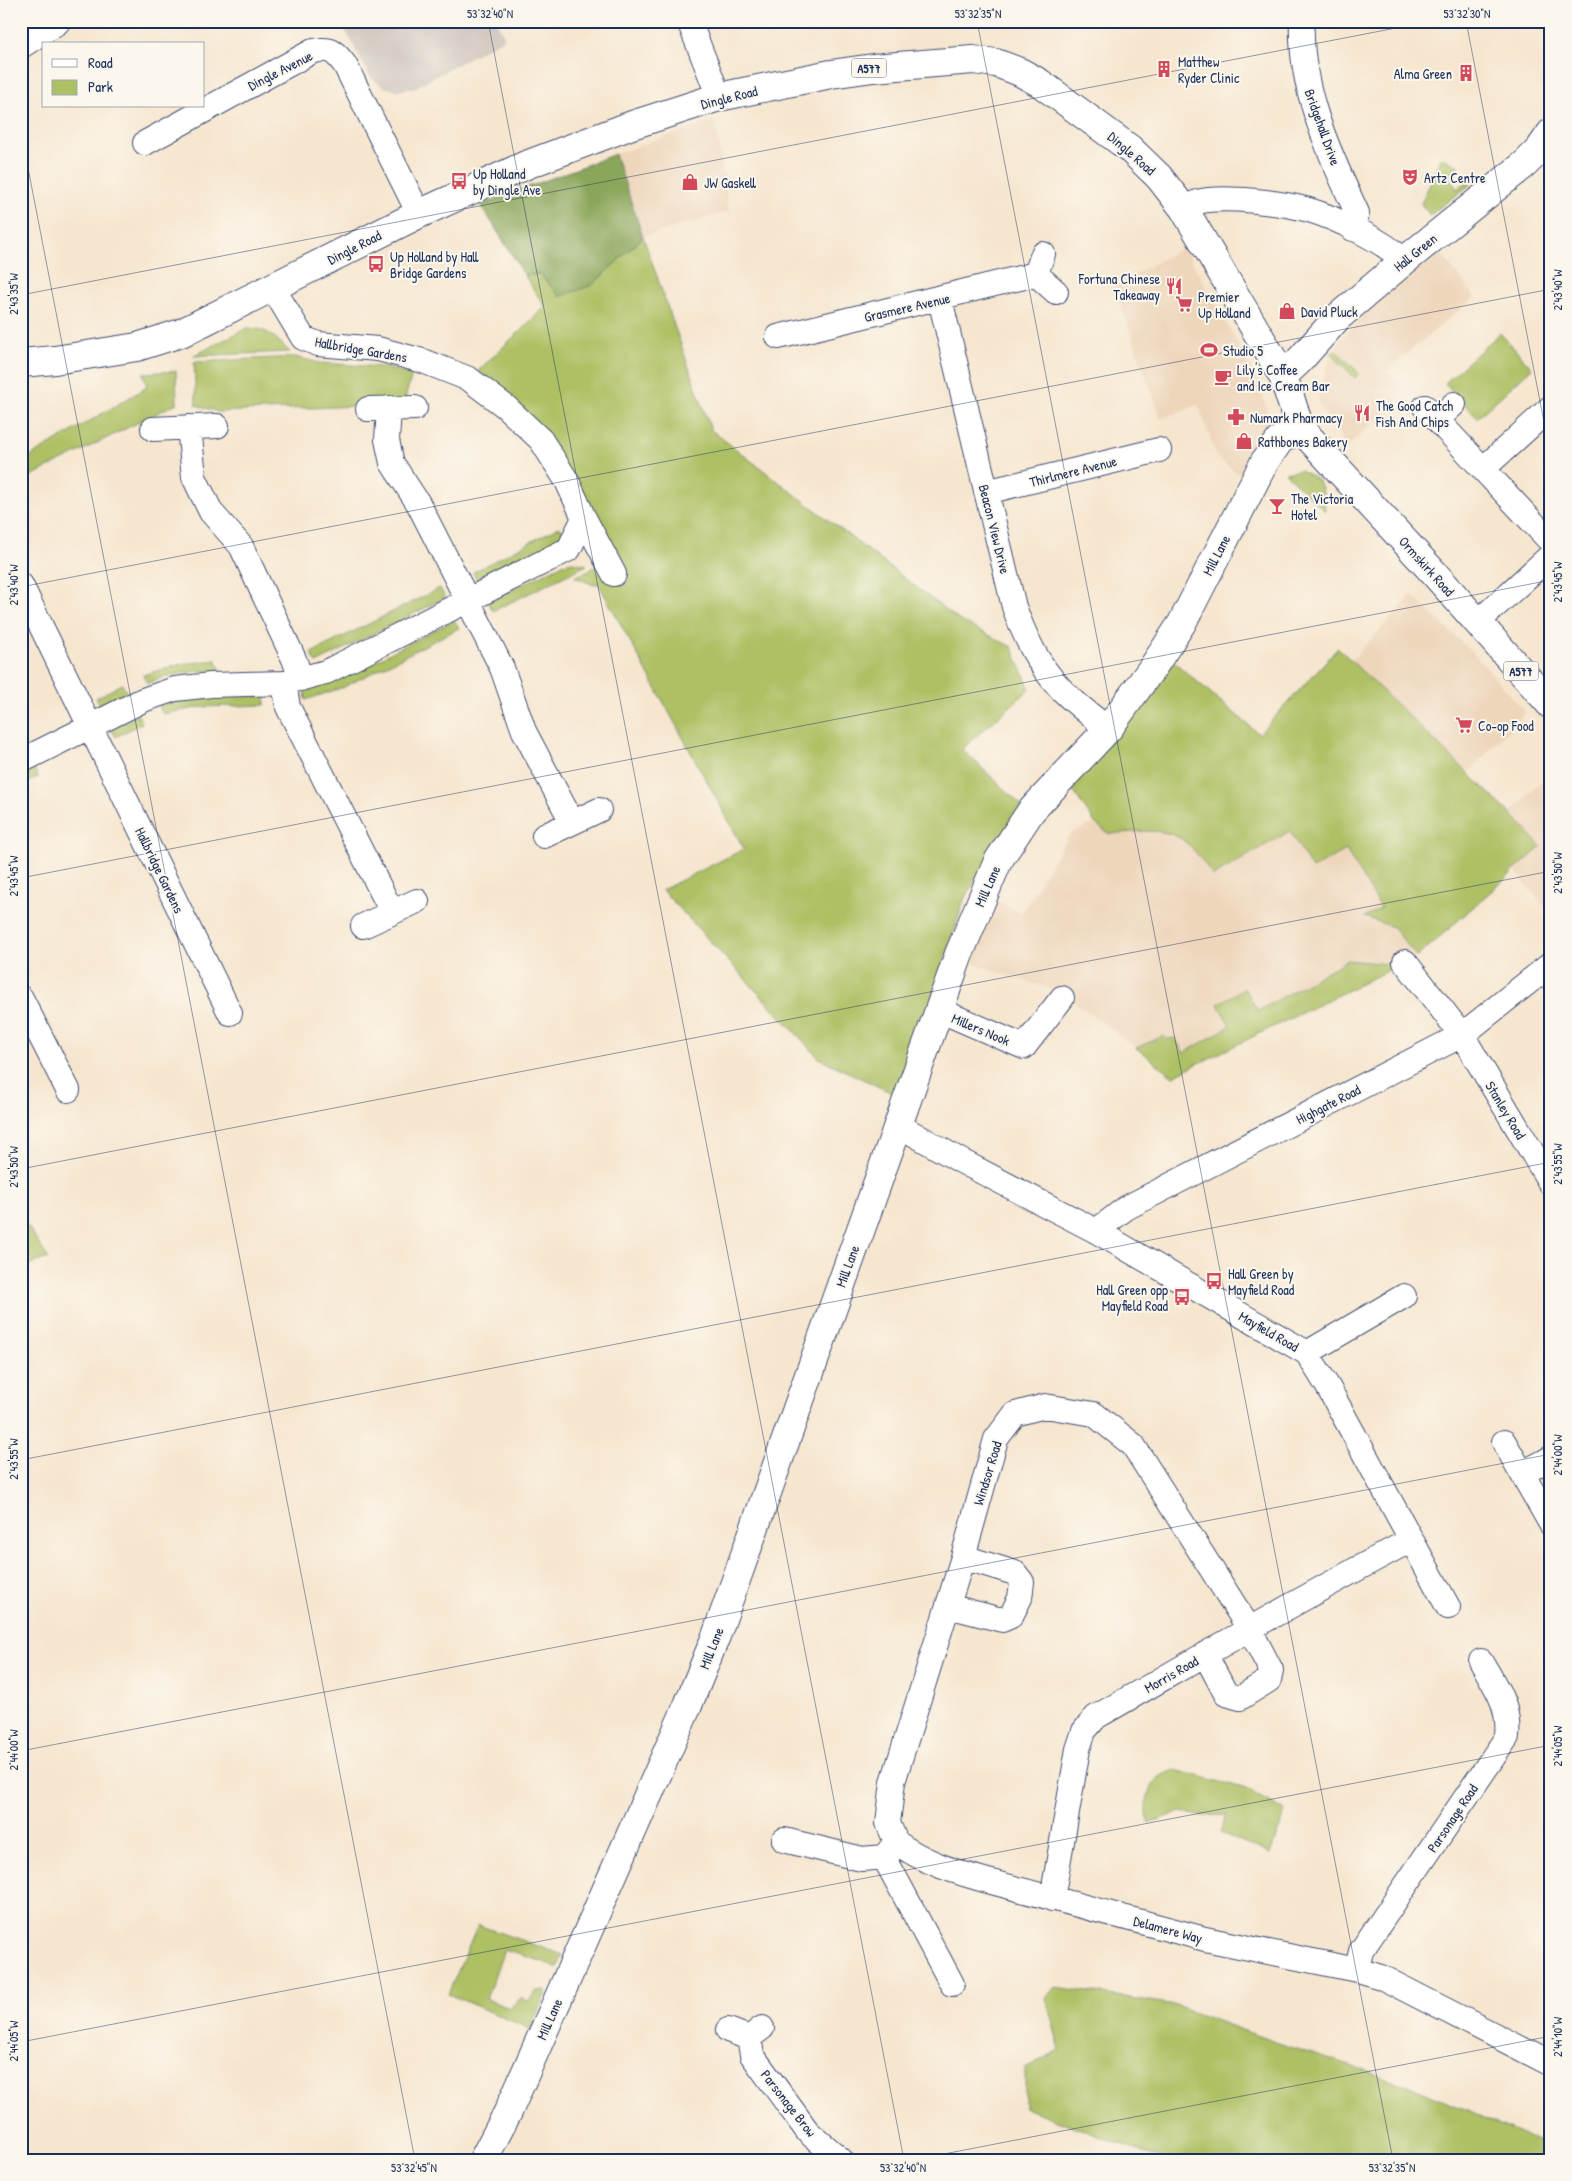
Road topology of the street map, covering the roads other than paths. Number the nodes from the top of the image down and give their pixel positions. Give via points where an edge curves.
1 (56, 21) edge
2 (689, 21) edge
3 (1302, 21) edge
4 (21, 44) edge
5 (719, 97) junction
6 (1551, 133) edge
7 (145, 143) dead end
8 (1184, 209) junction
9 (419, 214) junction
10 (1353, 229) junction
11 (1404, 261) junction
12 (273, 288) junction
13 (1056, 292) dead end
14 (940, 300) junction
15 (778, 337) dead end
16 (21, 362) edge
17 (1283, 376) junction
18 (1551, 407) edge
19 (415, 408) dead end
20 (1439, 410) dead end
21 (217, 426) dead end
22 (188, 427) junction
23 (1300, 428) junction
24 (152, 429) dead end
25 (1158, 450) dead end
26 (1484, 469) junction
27 (986, 492) junction
28 (584, 518) junction
29 (1551, 542) edge
30 (1551, 555) edge
31 (614, 574) dead end
32 (21, 585) edge
33 (468, 600) junction
34 (1478, 622) junction
35 (293, 681) junction
36 (1551, 705) edge
37 (90, 726) junction
38 (1108, 729) junction
39 (21, 761) edge
40 (599, 810) dead end
41 (572, 822) junction
42 (544, 836) dead end
43 (417, 900) dead end
44 (392, 912) junction
45 (363, 926) dead end
46 (1405, 962) dead end
47 (1551, 964) edge
48 (21, 998) edge
49 (1062, 998) dead end
50 (939, 1010) junction
51 (230, 1013) dead end
52 (35, 1021) edge
53 (1462, 1035) junction
54 (68, 1090) dead end
55 (898, 1125) junction
56 (1551, 1184) edge
57 (1096, 1231) junction
58 (1404, 1296) dead end
59 (1307, 1353) junction
60 (1504, 1442) dead end
61 (1551, 1458) edge
62 (1523, 1473) junction
63 (1551, 1524) edge
64 (1411, 1540) junction
65 (963, 1558) junction
66 (948, 1606) junction
67 (1448, 1606) dead end
68 (1250, 1630) junction
69 (1205, 1654) junction
70 (1481, 1661) dead end
71 (784, 1840) dead end
72 (890, 1850) junction
73 (1052, 1899) junction
74 (1357, 1970) junction
75 (952, 1984) dead end
76 (746, 2032) dead end
77 (1551, 2064) edge
78 (483, 2160) edge
79 (841, 2160) edge

1 - 4 street
2 - 5 street
3 - 10 street, Bridgehall Drive via 1304,68 1310,96 1357,213
5 - 8 street, Dingle Road / A577 via 873,68 973,60 996,63 1040,82 1129,148 1159,177
5 - 9 street, Dingle Road / A577 via 632,125 526,165
6 - 11 street, Hall Green via 1525,164
7 - 9 street, Dingle Avenue via 314,51 328,49 337,54 345,65
8 - 10 street via 1198,202 1240,200 1309,210
8 - 17 street, Dingle Road / A577
9 - 12 street, Dingle Road / A577
10 - 11 street via 1394,251
11 - 17 street, Hall Green via 1338,317
12 - 16 street, Dingle Road / A577 via 182,333 137,347
12 - 28 street, Hallbridge Gardens via 303,338 318,344 360,346 400,353 469,379 506,407 541,440 567,481
13 - 14 street, Grasmere Avenue via 1039,264
14 - 15 street, Grasmere Avenue
14 - 27 street, Beacon View Drive
17 - 23 street, Dingle Road / A577
18 - 26 street
19 - 33 street via 378,409 392,463 418,503
20 - 26 street
21 - 22 street
22 - 24 street
22 - 35 street via 194,478 211,512 240,546 294,659
23 - 34 street, Ormskirk Road / A577
23 - 38 street, Mill Lane via 1280,440 1265,461 1182,623
25 - 27 street, Thirlmere Avenue
26 - 29 street
27 - 38 street, Beacon View Drive via 1014,607 1026,638 1061,689
28 - 31 street, Hallbridge Gardens
28 - 33 street via 569,549
30 - 34 street
32 - 37 street, Hallbridge Gardens
33 - 35 street via 326,672
33 - 41 street via 502,668 524,731
34 - 36 street, Ormskirk Road / A577
35 - 37 street via 211,684 175,689 143,700
35 - 44 street via 288,707
37 - 39 street
37 - 51 street, Hallbridge Gardens
38 - 50 street, Mill Lane via 1031,812 998,861 979,902
40 - 41 street
41 - 42 street
43 - 44 street
44 - 45 street
46 - 53 street, Stanley Road
47 - 53 street, Highgate Road
48 - 52 street
49 - 50 street, Millers Nook via 1018,1055
50 - 55 street, Mill Lane
52 - 54 street
53 - 56 street, Stanley Road
53 - 57 street, Highgate Road via 1126,1208
55 - 57 street, Mayfield Road
55 - 78 street, Mill Lane via 706,1660 512,2103
57 - 59 street, Mayfield Road
58 - 59 street
59 - 64 street, Mayfield Road
60 - 62 street
61 - 62 street
62 - 63 street
64 - 67 street, Mayfield Road
64 - 68 street, Morris Road via 1308,1594
65 - 66 street, Windsor Road
65 - 66 street via 1015,1573 1022,1582 1020,1598 1012,1616 1002,1620
65 - 68 street, Windsor Road via 996,1439 1016,1414 1045,1406 1094,1414 1133,1445
66 - 72 street, Windsor Road via 893,1782 888,1823
68 - 69 street, Morris Road
68 - 69 street, Windsor Road via 1271,1670 1269,1680 1240,1698 1226,1694
69 - 73 street, Morris Road via 1096,1717 1084,1731 1078,1749
70 - 74 street, Parsonage Road via 1502,1698 1509,1721 1507,1737 1361,1951
71 - 72 street via 862,1859
72 - 73 street, Delamere Way
72 - 75 street, Windsor Road
73 - 74 street, Delamere Way via 1206,1939
74 - 77 street, Delamere Way via 1405,1988
76 - 79 street, Parsonage Brow via 752,2055 808,2132

